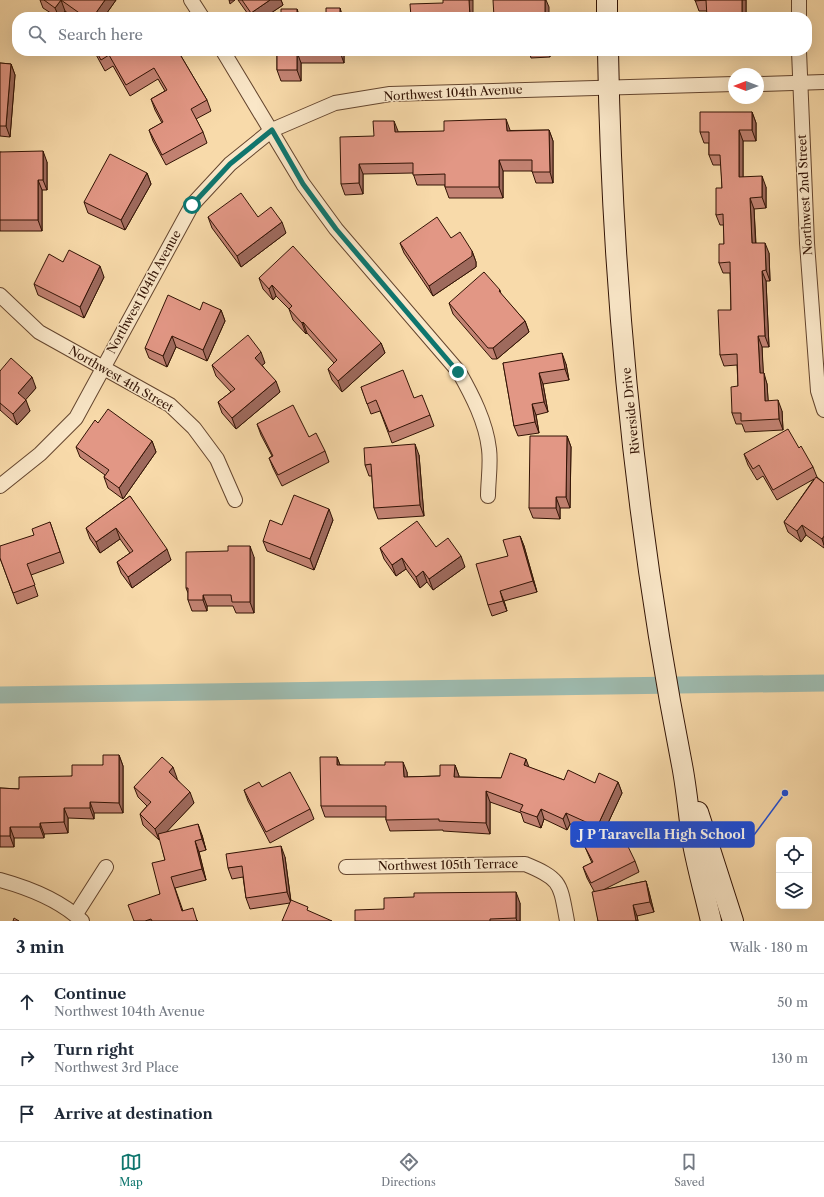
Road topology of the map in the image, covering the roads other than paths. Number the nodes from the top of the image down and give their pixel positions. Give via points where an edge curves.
1 (191, 0) edge
2 (607, 0) edge
3 (799, 0) edge
4 (199, 12) edge
5 (608, 12) edge
6 (799, 12) edge
7 (226, 56) edge
8 (608, 56) edge
9 (799, 56) edge
10 (824, 82) edge
11 (799, 83) junction
12 (728, 84) edge
13 (764, 84) edge
14 (609, 87) junction
15 (272, 130) junction
16 (0, 295) edge
17 (102, 369) junction
18 (824, 410) edge
19 (0, 486) edge
20 (488, 496) dead end
21 (235, 500) dead end
22 (683, 768) junction
23 (106, 867) dead end
24 (346, 867) dead end
25 (0, 880) edge
26 (79, 918) edge
27 (568, 921) edge
28 (711, 921) edge
29 (733, 921) edge

1 - 4 street
2 - 5 street
3 - 6 street
7 - 15 street
8 - 14 street, Riverside Drive
9 - 11 street, Northwest 2nd Street
10 - 11 street
11 - 13 street
11 - 18 street, Northwest 2nd Street via 818,391
12 - 14 street, Northwest 104th Avenue
14 - 15 street, Northwest 104th Avenue via 390,94 335,103
14 - 22 street, Riverside Drive via 617,275 644,526 672,718
15 - 17 street, Northwest 104th Avenue via 230,164 192,205
15 - 20 street via 303,184 336,229 458,372 471,393 483,424 489,450
16 - 17 street, Northwest 4th Street via 39,332
17 - 19 street, Northwest 104th Avenue via 76,418 40,454
17 - 21 street, Northwest 4th Street via 170,405 194,428 217,459
22 - 28 street, Riverside Drive via 693,845
22 - 29 street, Riverside Drive
23 - 26 street
24 - 27 street, Northwest 105th Terrace via 525,864 548,873 561,889
25 - 26 street via 31,889

